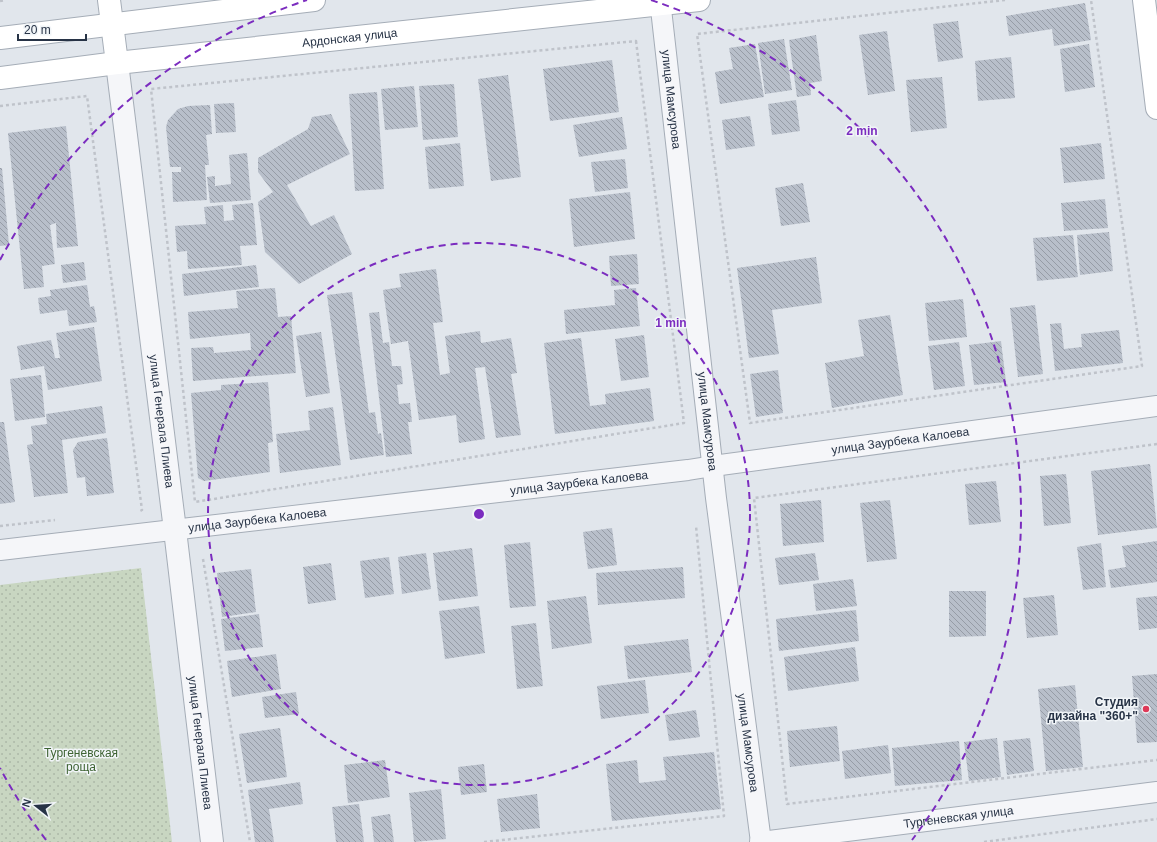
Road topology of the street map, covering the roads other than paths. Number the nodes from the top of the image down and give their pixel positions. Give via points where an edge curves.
1 (109, 0) edge
2 (314, 0) edge
3 (699, 0) edge
4 (1144, 0) edge
5 (660, 2) edge
6 (111, 24) junction
7 (0, 38) edge
8 (117, 62) junction
9 (0, 78) edge
10 (1157, 108) edge
11 (1157, 406) edge
12 (713, 466) junction
13 (175, 530) junction
14 (0, 550) edge
15 (1157, 792) edge
16 (212, 842) edge
17 (761, 842) edge

1 - 6 main road, улица Генерала Плиева
2 - 6 main road
3 - 5 main road, Ардонская улица
4 - 10 main road
5 - 8 main road, Ардонская улица
5 - 12 street, улица Мамсурова
6 - 7 main road
6 - 8 main road, улица Генерала Плиева
8 - 9 main road, Ардонская улица
8 - 13 street, улица Генерала Плиева
11 - 12 street, улица Заурбека Калоева
12 - 13 street, улица Заурбека Калоева
12 - 17 street, улица Мамсурова
13 - 14 street, улица Заурбека Калоева
13 - 16 street, улица Генерала Плиева
15 - 17 street, Тургеневская улица

